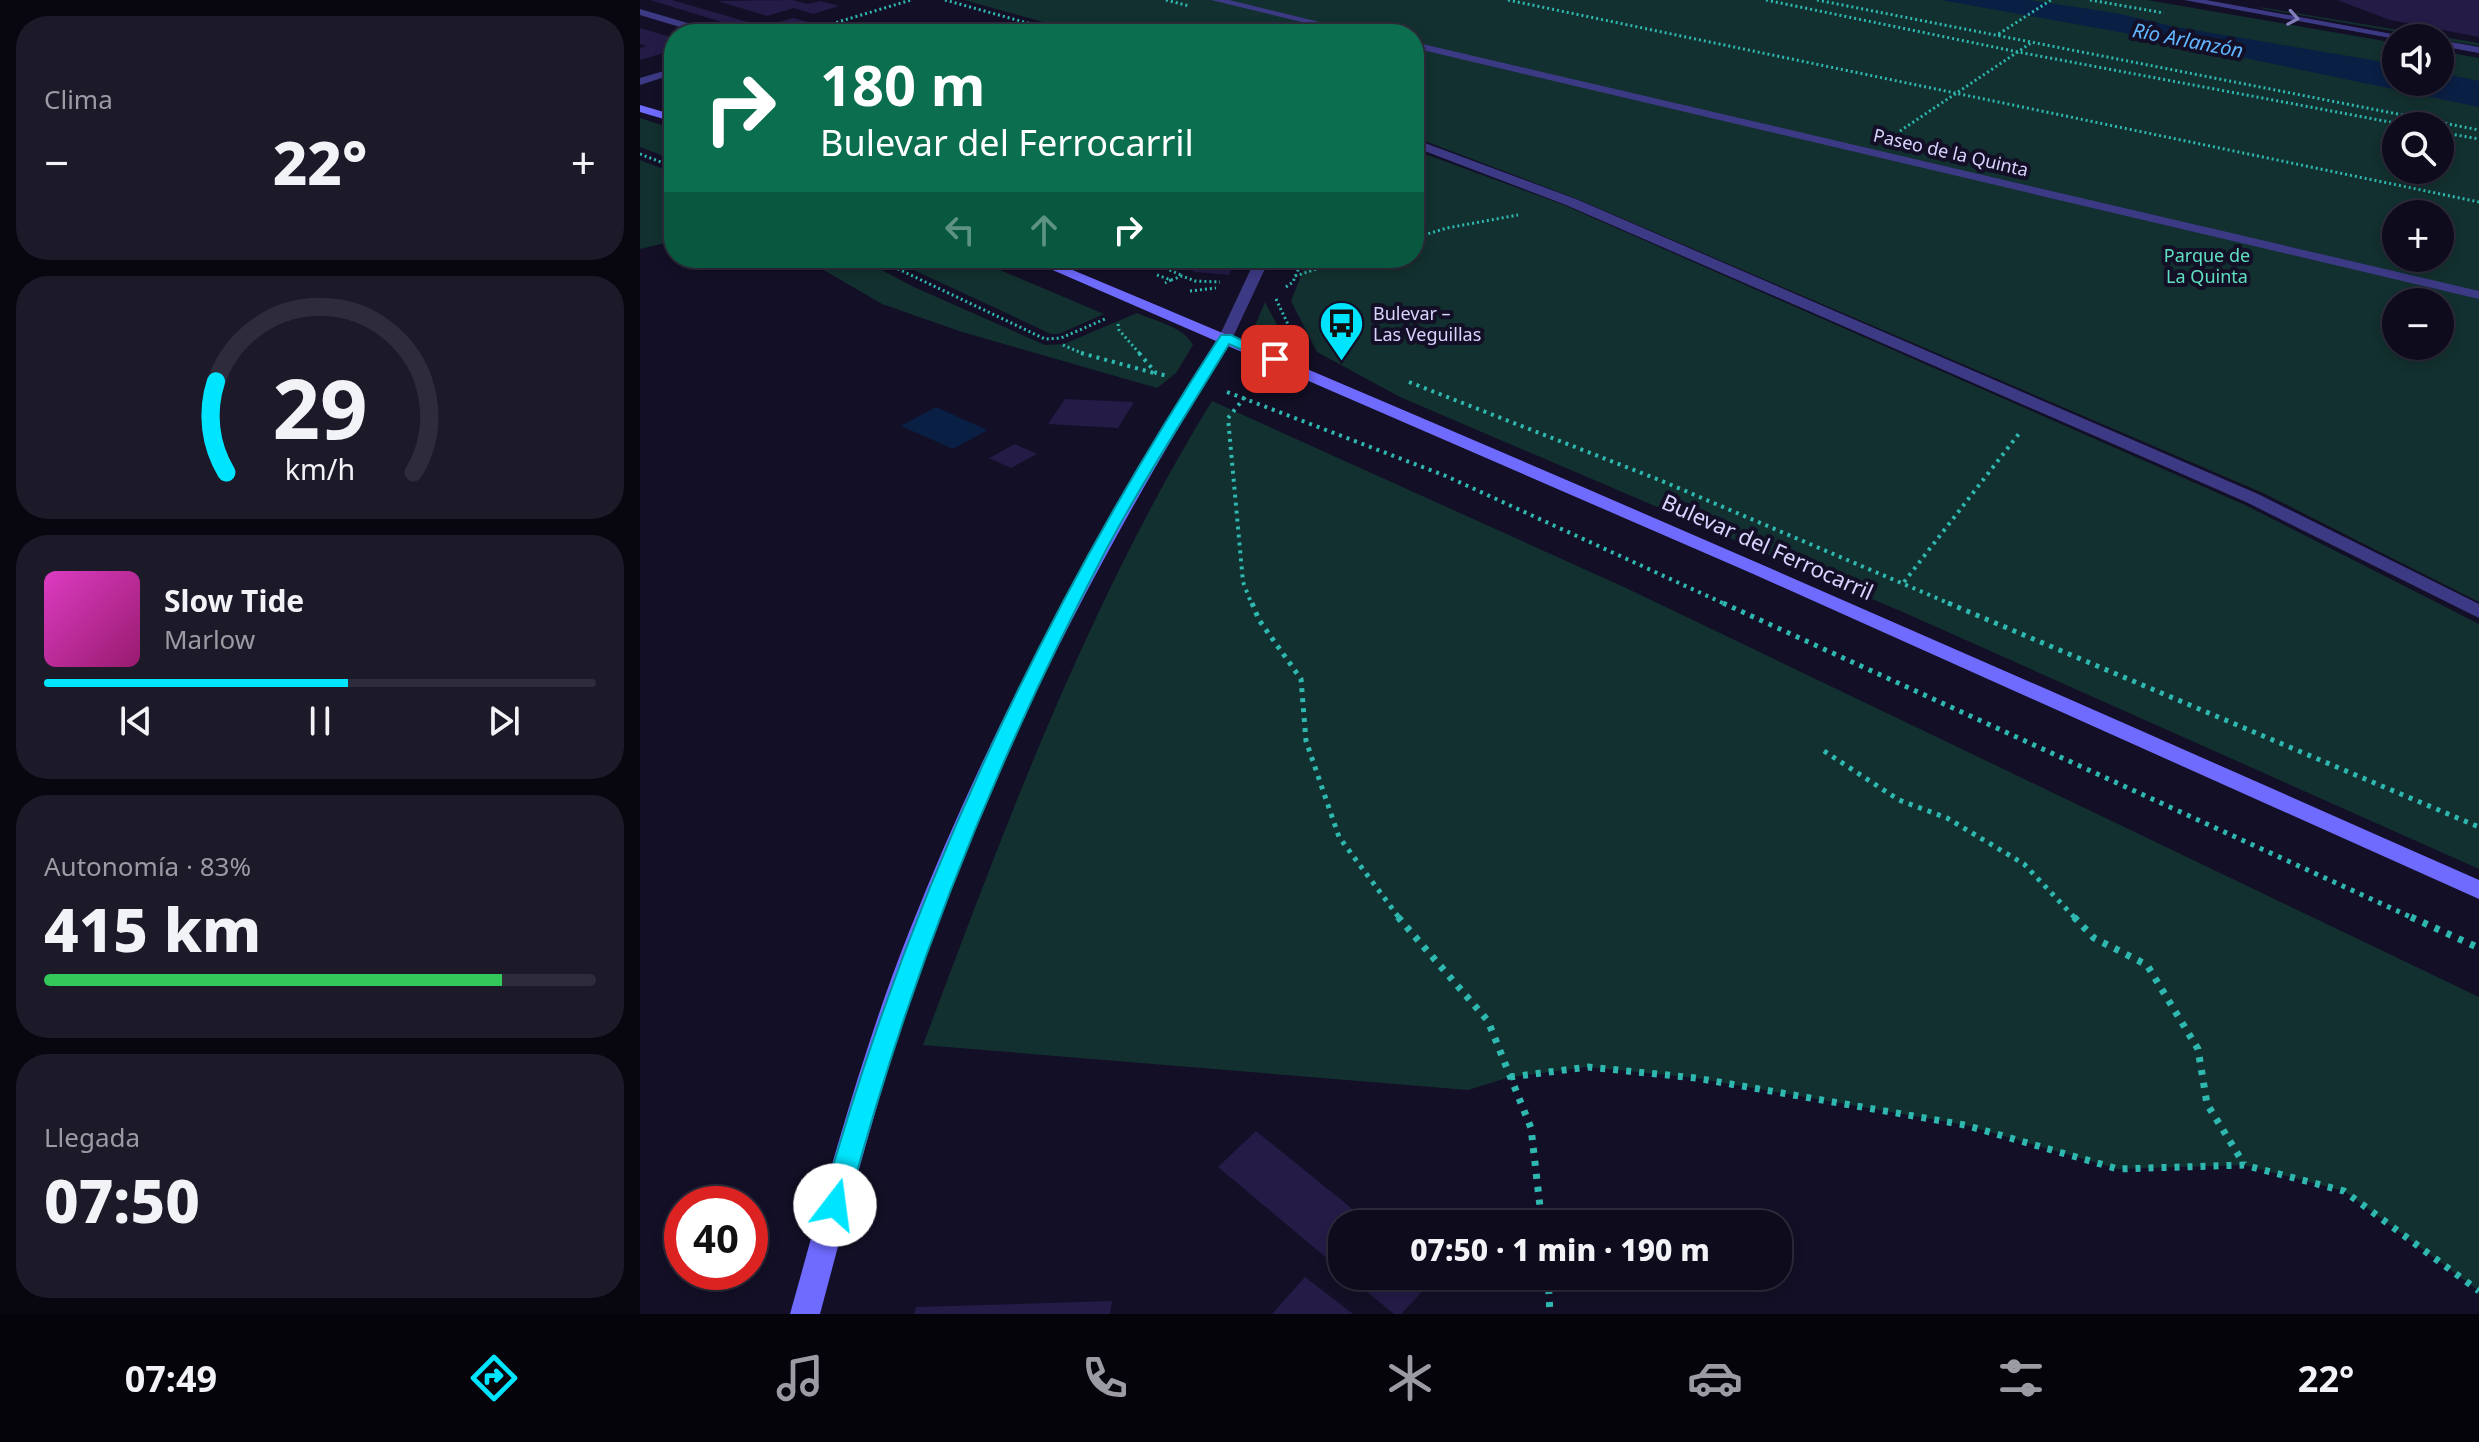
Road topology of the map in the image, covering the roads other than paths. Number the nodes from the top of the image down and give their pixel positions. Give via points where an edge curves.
1 (1216, 0) edge
2 (2189, 0) edge
3 (640, 12) edge
4 (680, 24) edge
5 (1320, 24) edge
6 (2382, 33) edge
7 (2454, 46) edge
8 (1424, 47) edge
9 (2479, 50) edge
10 (664, 74) edge
11 (640, 82) edge
12 (640, 108) edge
13 (664, 116) edge
14 (1424, 147) edge
15 (1057, 268) edge
16 (1258, 268) edge
17 (2479, 295) edge
18 (1226, 337) junction
19 (2479, 612) edge
20 (2479, 890) edge
21 (805, 1314) edge

1 - 5 street
2 -> 6 street
3 - 4 street
7 - 9 street
8 - 17 street, Paseo de la Quinta
10 - 11 street
12 - 13 main road
14 - 19 street via 1571,202 2252,498
15 - 18 main road, Bulevar del Ferrocarril
16 - 18 street
18 - 20 main road, Bulevar del Ferrocarril via 1683,534
18 - 21 main road via 1098,550 997,753 921,933 857,1123

